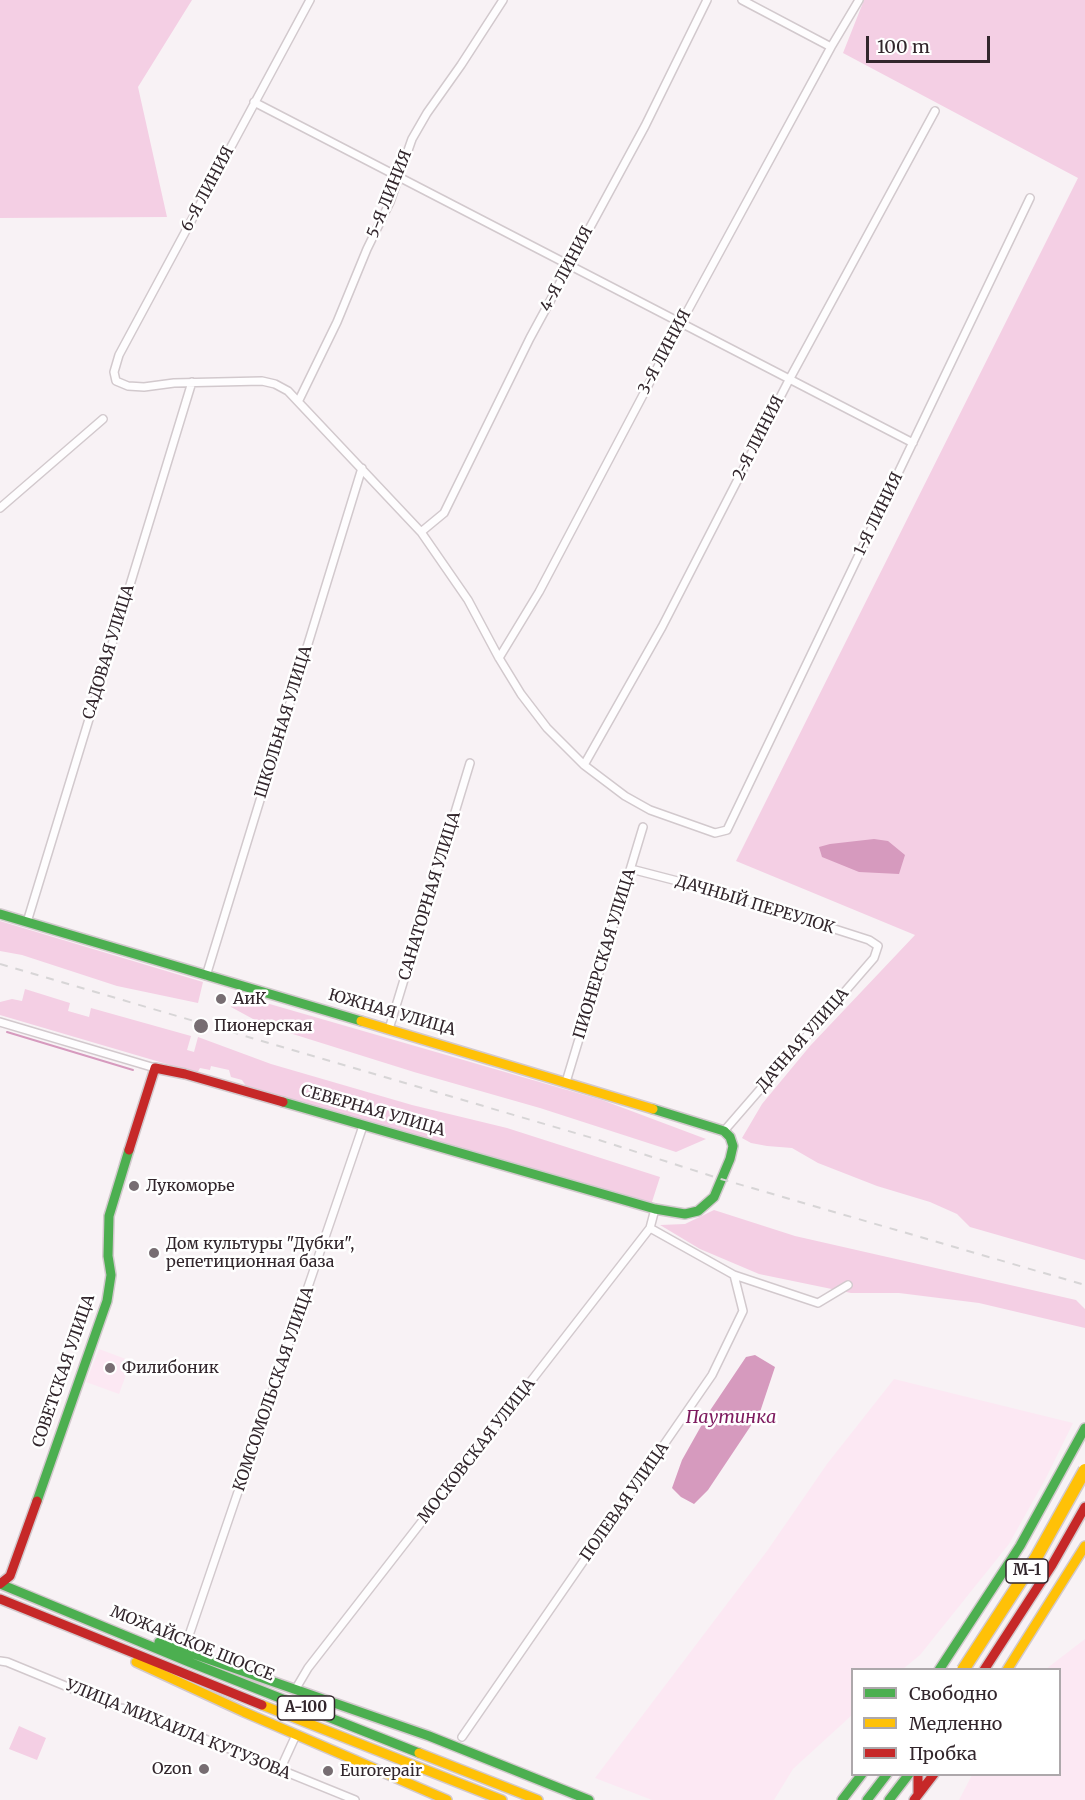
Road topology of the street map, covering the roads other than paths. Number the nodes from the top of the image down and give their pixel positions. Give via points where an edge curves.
1 (310, 0) edge
2 (503, 0) edge
3 (707, 0) edge
4 (742, 0) edge
5 (859, 0) edge
6 (831, 47) junction
7 (254, 102) junction
8 (935, 111) dead end
9 (399, 177) junction
10 (1030, 198) dead end
11 (569, 265) junction
12 (681, 323) junction
13 (789, 380) junction
14 (192, 382) junction
15 (299, 400) junction
16 (103, 419) dead end
17 (913, 444) junction
18 (362, 468) junction
19 (0, 508) edge
20 (421, 532) junction
21 (499, 658) junction
22 (470, 763) dead end
23 (584, 765) junction
24 (643, 827) dead end
25 (631, 869) junction
26 (0, 914) edge
27 (27, 922) junction
28 (878, 946) joint
29 (207, 975) junction
30 (0, 1024) edge
31 (389, 1029) junction
32 (155, 1068) junction
33 (566, 1082) junction
34 (363, 1126) junction
35 (723, 1131) junction
36 (655, 1209) junction
37 (650, 1227) junction
38 (734, 1275) junction
39 (848, 1285) dead end
40 (1085, 1428) edge
41 (1085, 1470) edge
42 (1085, 1507) edge
43 (1085, 1546) edge
44 (3, 1582) edge
45 (0, 1601) edge
46 (75, 1614) junction
47 (66, 1627) junction
48 (959, 1642) junction
49 (184, 1650) junction
50 (0, 1661) edge
51 (940, 1668) edge
52 (964, 1668) edge
53 (967, 1668) edge
54 (985, 1668) edge
55 (1008, 1668) edge
56 (295, 1690) junction
57 (296, 1735) junction
58 (462, 1737) dead end
59 (280, 1770) junction
60 (860, 1776) edge
61 (885, 1776) edge
62 (907, 1776) edge
63 (918, 1776) edge
64 (932, 1776) edge
65 (916, 1797) edge
66 (355, 1800) edge
67 (447, 1800) edge
68 (502, 1800) edge
69 (538, 1800) edge
70 (590, 1800) edge
71 (842, 1800) edge
72 (867, 1800) edge
73 (889, 1800) edge

1 - 7 street, 6-Я ЛИНИЯ
2 - 9 street, 5-Я ЛИНИЯ via 427,113
3 - 11 street, 4-Я ЛИНИЯ via 645,126
4 - 6 street
5 - 6 street, 3-Я ЛИНИЯ
6 - 12 street, 3-Я ЛИНИЯ
7 - 9 street
7 - 14 street, 6-Я ЛИНИЯ via 119,355 114,372 116,381 128,386
8 - 13 street, 2-Я ЛИНИЯ
9 - 11 street
9 - 15 street, 5-Я ЛИНИЯ
10 - 17 street, 1-Я ЛИНИЯ
11 - 12 street
11 - 20 street, 4-Я ЛИНИЯ via 444,513
12 - 13 street
12 - 21 street, 3-Я ЛИНИЯ via 539,592
13 - 17 street
13 - 23 street, 2-Я ЛИНИЯ via 662,627
14 - 15 street via 262,381 275,384
14 - 27 street, САДОВАЯ УЛИЦА
15 - 18 street
16 - 19 street
17 - 23 street, 1-Я ЛИНИЯ via 727,830 715,833 650,810
18 - 20 street
18 - 29 street, ШКОЛЬНАЯ УЛИЦА
20 - 21 street via 468,600
21 - 23 street via 547,728
22 - 31 street, САНАТОРНАЯ УЛИЦА
24 - 25 street, ПИОНЕРСКАЯ УЛИЦА
25 - 28 street, ДАЧНЫЙ ПЕРЕУЛОК via 716,891
25 - 33 street, ПИОНЕРСКАЯ УЛИЦА
26 - 27 main road, ЮЖНАЯ УЛИЦА
27 - 29 main road, ЮЖНАЯ УЛИЦА
28 - 35 street, ДАЧНАЯ УЛИЦА via 874,958
29 - 31 main road, ЮЖНАЯ УЛИЦА
30 - 32 street, СЕВЕРНАЯ УЛИЦА
31 - 33 main road, ЮЖНАЯ УЛИЦА
32 - 34 main road, СЕВЕРНАЯ УЛИЦА
32 - 44 main road, СОВЕТСКАЯ УЛИЦА via 109,1216 111,1275 107,1301
33 - 35 main road, ЮЖНАЯ УЛИЦА
34 - 36 main road, СЕВЕРНАЯ УЛИЦА
34 - 49 street, КОМСОМОЛЬСКАЯ УЛИЦА
35 - 36 main road, СЕВЕРНАЯ УЛИЦА via 733,1146 714,1197 698,1211 685,1214
36 - 37 street, МОСКОВСКАЯ УЛИЦА
37 - 38 street
37 - 56 street, МОСКОВСКАЯ УЛИЦА
38 - 39 street via 818,1303
38 - 58 street, ПОЛЕВАЯ УЛИЦА via 743,1311 712,1375
40 - 48 main road via 1020,1546
41 - 52 main road, М-1, bridge via 1037,1556
42 - 54 main road, М-1
43 - 55 main road
44 - 46 main road, МОЖАЙСКОЕ ШОССЕ / А-100
45 - 47 main road, МОЖАЙСКОЕ ШОССЕ / А-100
46 - 49 main road
46 - 69 main road, МОЖАЙСКОЕ ШОССЕ / А-100
47 - 57 main road
47 - 68 main road, МОЖАЙСКОЕ ШОССЕ / А-100
48 - 51 main road
48 - 53 main road via 958,1652
49 - 56 main road
50 - 59 street, УЛИЦА МИХАИЛА КУТУЗОВА
56 - 70 main road via 429,1736
57 - 59 street
57 - 67 main road
59 - 66 street, УЛИЦА МИХАИЛА КУТУЗОВА
60 - 71 main road
61 - 72 main road
62 - 73 main road
63 - 65 main road
64 - 65 main road

